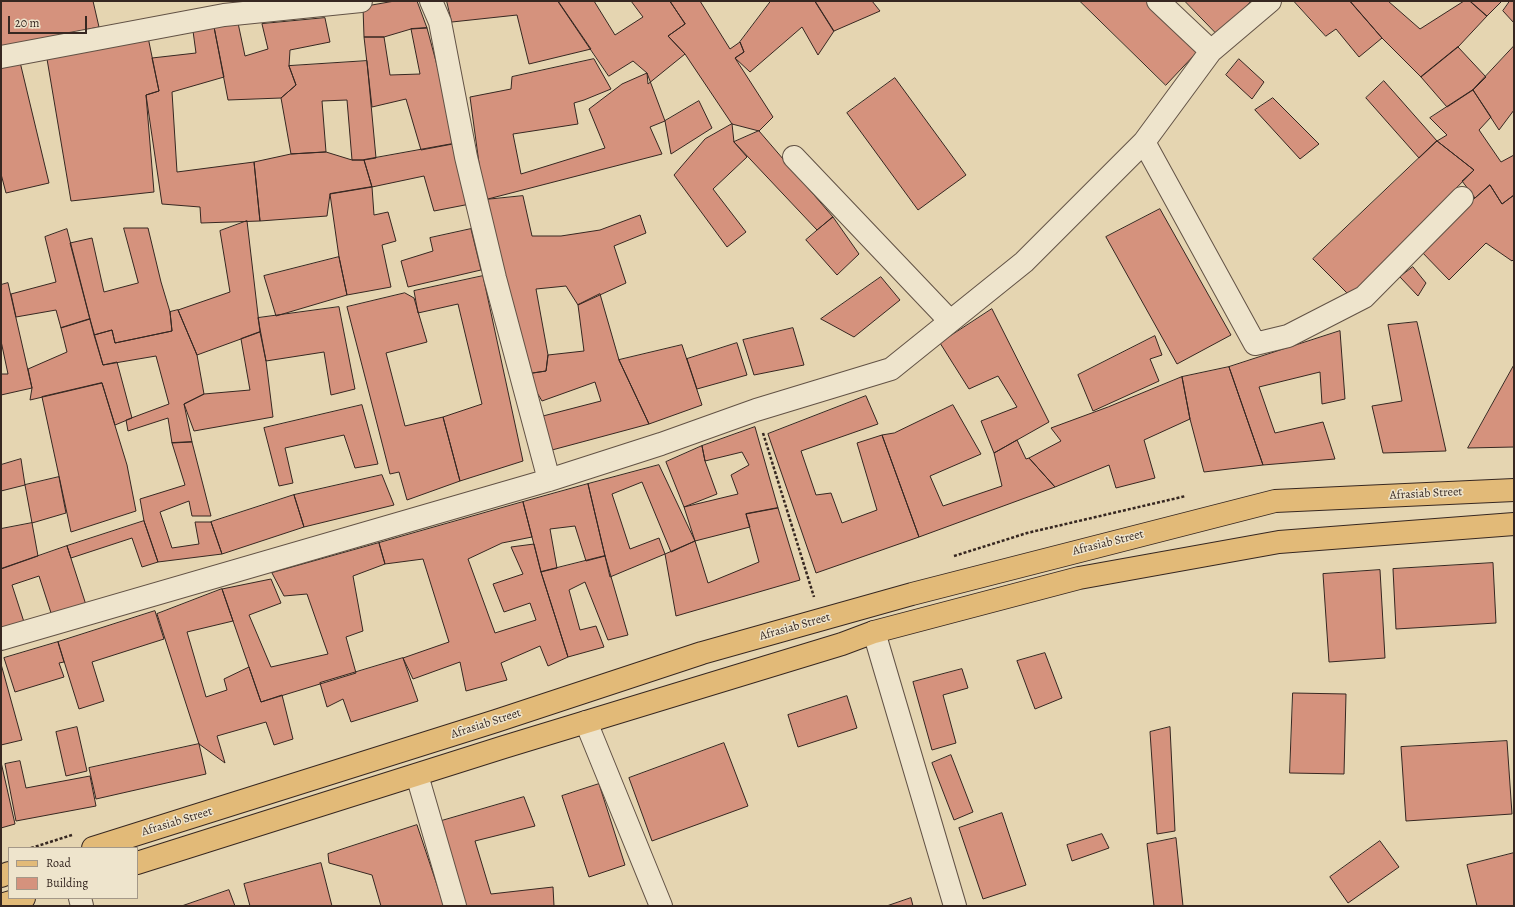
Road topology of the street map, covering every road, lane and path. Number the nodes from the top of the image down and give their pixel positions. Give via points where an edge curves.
1 (361, 1) edge
2 (431, 1) edge
3 (1158, 1) edge
4 (1270, 1) edge
5 (1211, 51) junction
6 (1, 57) edge
7 (1144, 142) junction
8 (794, 157) dead end
9 (1462, 198) dead end
10 (950, 321) junction
11 (756, 410) junction
12 (549, 480) junction
13 (1514, 490) edge
14 (1514, 524) edge
15 (821, 620) junction
16 (874, 632) junction
17 (1, 639) edge
18 (586, 722) junction
19 (417, 775) junction
20 (96, 847) edge
21 (138, 863) edge
22 (21, 899) edge
23 (1, 905) edge
24 (455, 906) edge
25 (661, 906) edge
26 (955, 906) edge

1 - 6 street via 224,15
2 - 12 street via 440,22 466,158 495,278
3 - 5 street
4 - 5 street
5 - 7 street
7 - 9 street via 1255,344 1288,336 1364,297
7 - 10 street via 1024,262
8 - 10 street
10 - 11 street via 890,369
11 - 12 street
11 - 15 path
12 - 17 street
13 - 15 main road, Afrasiab Street via 1276,501 996,572
14 - 16 main road via 1279,542 1079,578
15 - 20 main road, Afrasiab Street via 702,653
16 - 18 main road
16 - 26 street
18 - 19 main road
18 - 25 street
19 - 21 main road
19 - 24 street
22 - 23 main road

